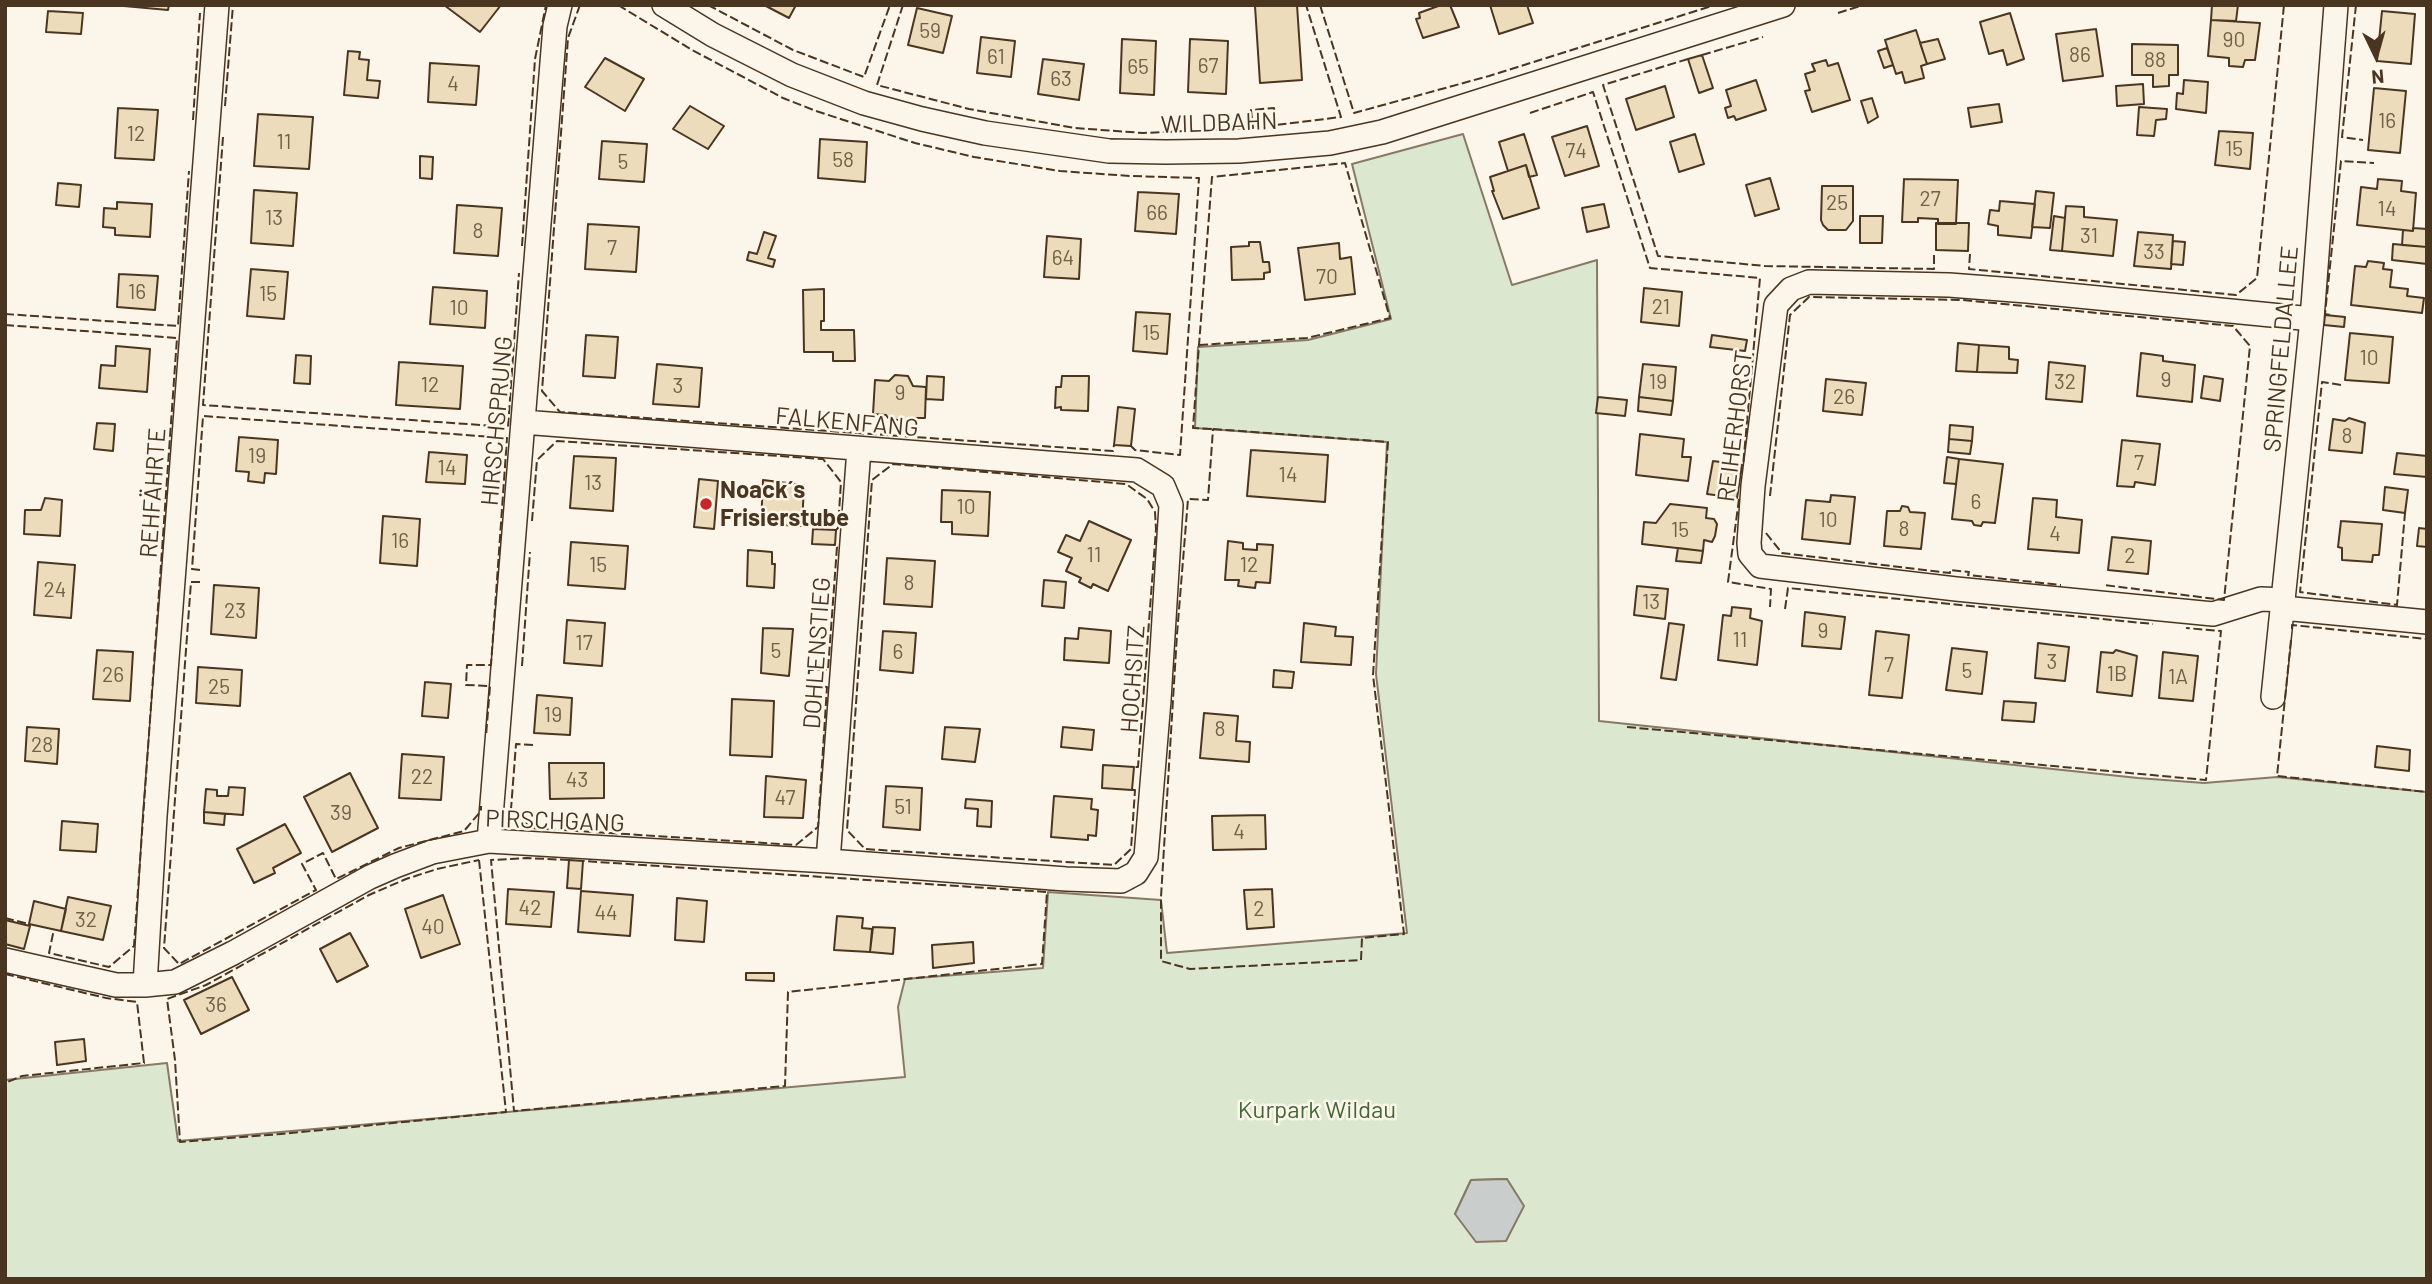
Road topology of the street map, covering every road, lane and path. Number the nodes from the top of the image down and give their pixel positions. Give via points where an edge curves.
1 (217, 5) edge
2 (561, 5) edge
3 (664, 5) edge
4 (1783, 5) edge
5 (2336, 5) edge
6 (2312, 319) junction
7 (523, 422) junction
8 (859, 449) junction
9 (1163, 486) joint
10 (2283, 604) junction
11 (2427, 622) edge
12 (2273, 697) dead end
13 (489, 841) junction
14 (828, 861) junction
15 (1136, 873) joint
16 (5, 960) edge
17 (145, 985) junction

1 - 17 street, REHFÄHRTE
2 - 7 street, HIRSCHSPRUNG via 555,26
3 - 4 street, WILDBAHN via 792,75 864,103 964,129 1066,146 1179,152 1330,143 1382,132
5 - 6 street, SPRINGFELDALLEE
6 - 10 street, SPRINGFELDALLEE
6 - 10 street, REIHERHORST via 1949,285 1809,282 1791,289 1776,305 1753,485 1748,543 1750,555 1760,566 2213,614 2261,599
7 - 8 street, FALKENFANG
7 - 13 street, HIRSCHSPRUNG
8 - 9 street, FALKENFANG via 1137,470
8 - 14 street, DOHLENSTIEG
9 - 15 street, HOCHSITZ via 1171,505 1159,700 1146,857
10 - 11 street
10 - 12 street, SPRINGFELDALLEE
13 - 14 street, PIRSCHGANG
13 - 17 street, PIRSCHGANG via 432,852 395,866 201,970 174,982
14 - 15 street, PIRSCHGANG via 1066,879 1121,881
16 - 17 street, PIRSCHGANG via 116,985

